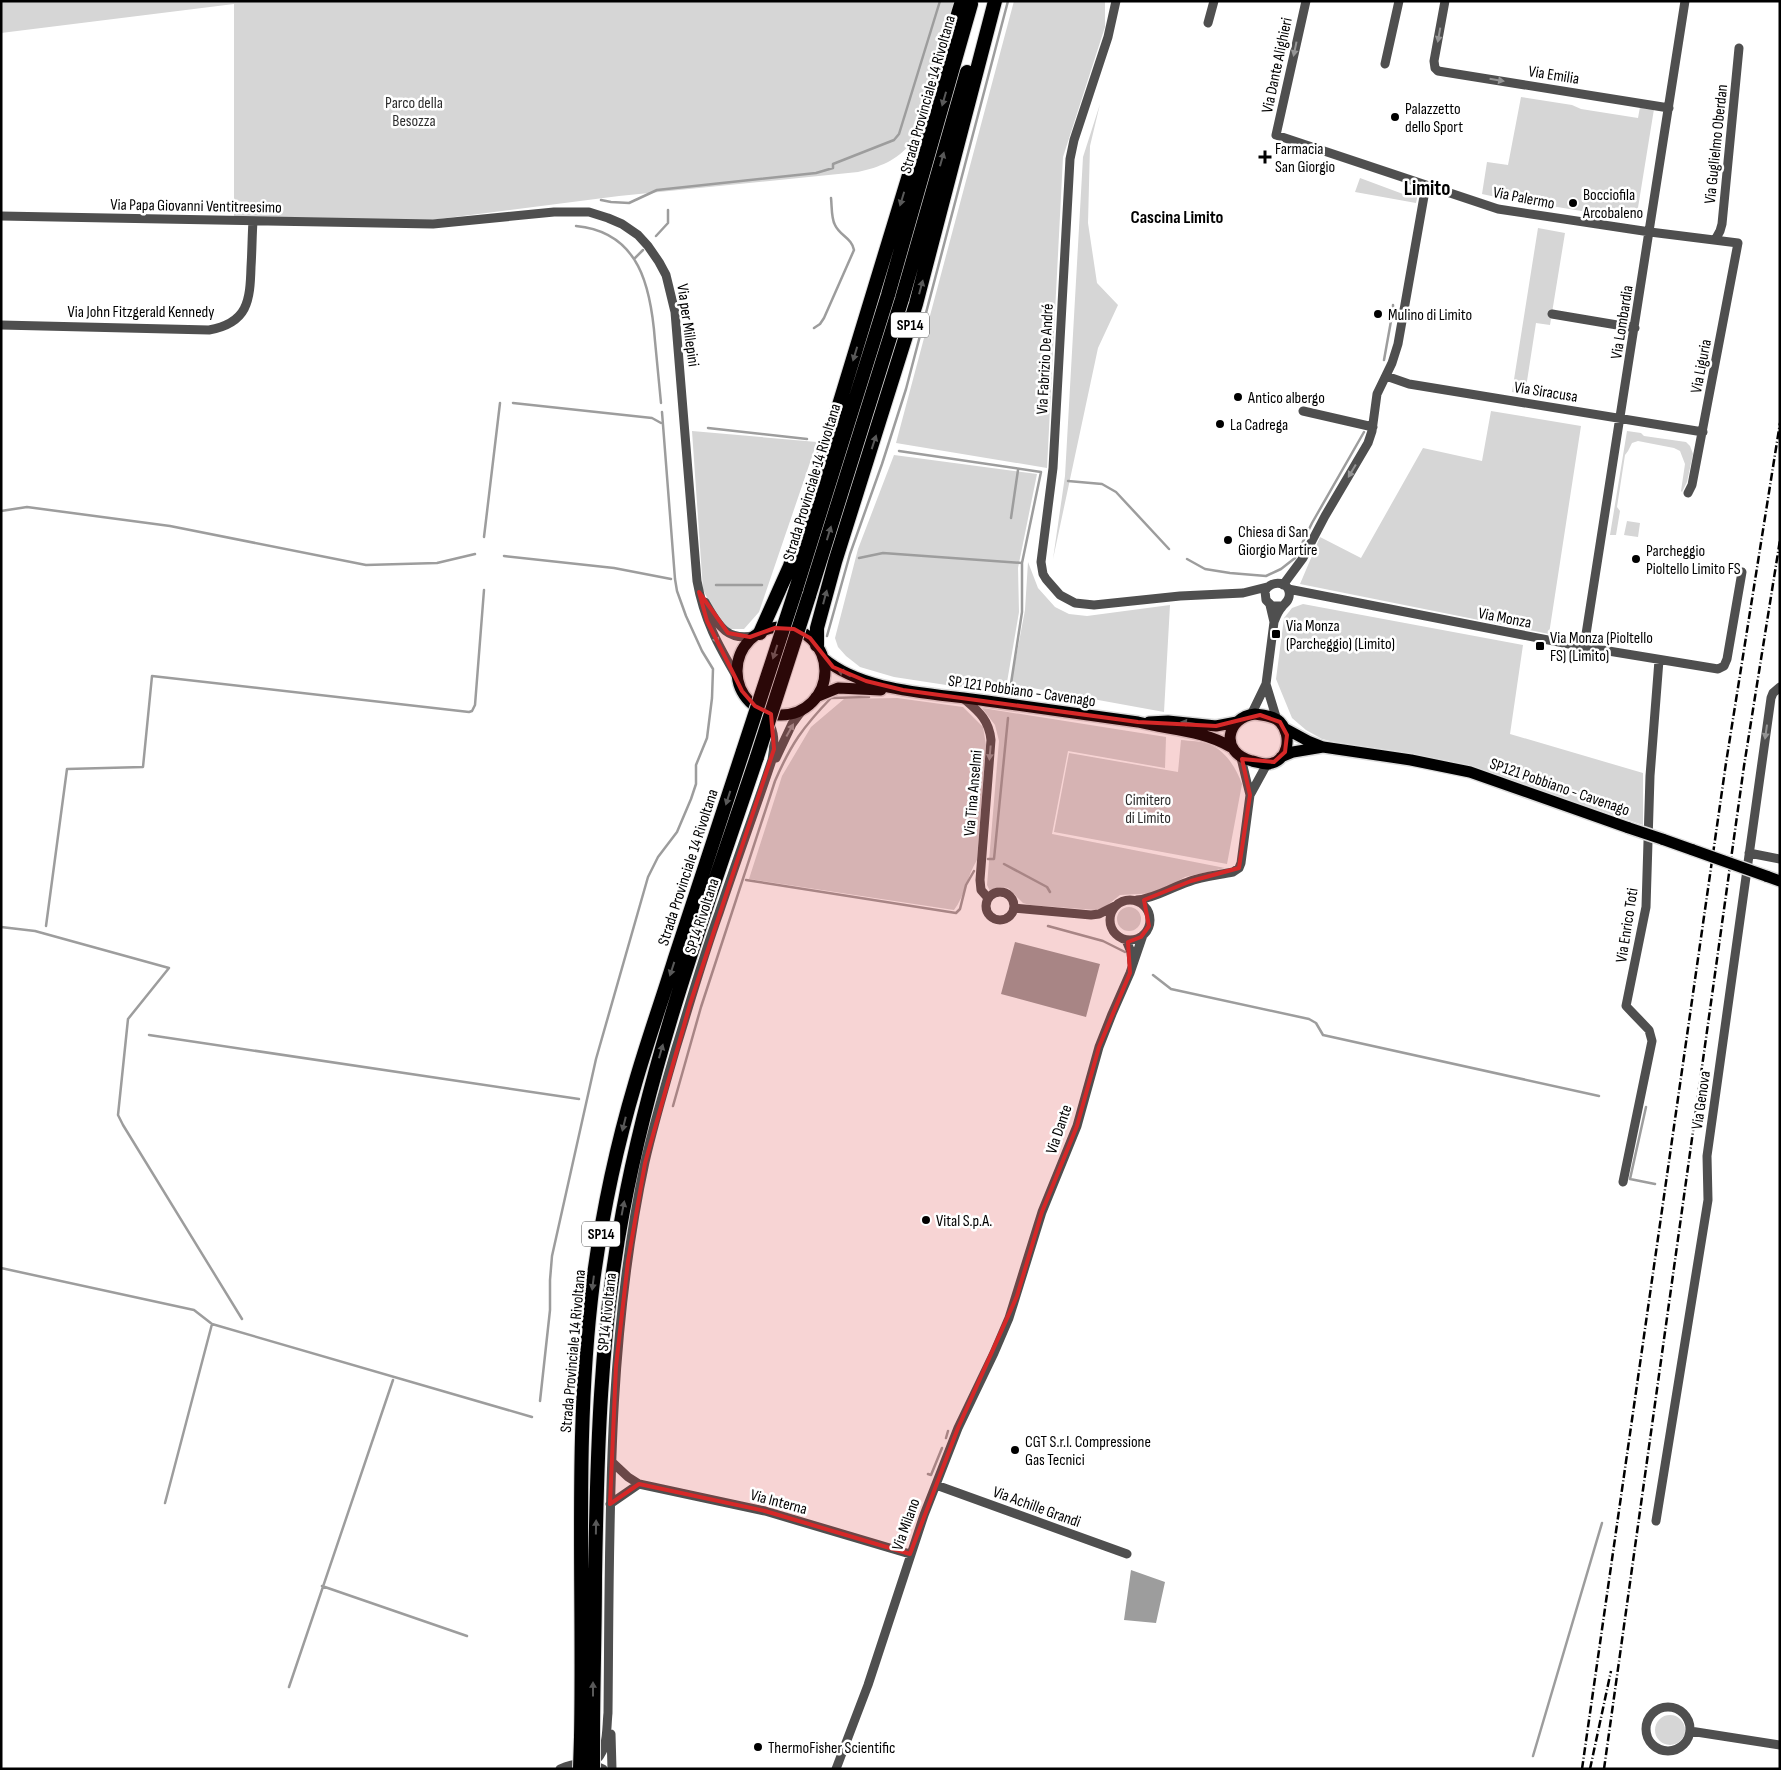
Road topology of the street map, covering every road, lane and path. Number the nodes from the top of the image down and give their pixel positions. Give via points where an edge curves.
1 (962, 1) edge
2 (972, 1) edge
3 (988, 1) edge
4 (995, 1) edge
5 (1116, 1) edge
6 (1214, 1) edge
7 (1306, 1) edge
8 (1399, 1) edge
9 (1445, 1) edge
10 (1685, 1) edge
11 (1208, 23) dead end
12 (1739, 48) dead end
13 (1384, 64) dead end
14 (1669, 108) junction
15 (1276, 136) joint
16 (1426, 185) junction
17 (1, 216) edge
18 (253, 221) junction
19 (390, 223) joint
20 (1650, 232) junction
21 (1715, 240) junction
22 (1738, 243) joint
23 (1552, 314) dead end
24 (1, 324) edge
25 (1635, 328) junction
26 (1386, 376) junction
27 (1303, 411) dead end
28 (1621, 418) junction
29 (1373, 427) junction
30 (1703, 432) junction
31 (1688, 493) dead end
32 (1742, 572) dead end
33 (1267, 587) junction
34 (699, 592) junction
35 (1243, 593) junction
36 (1285, 595) junction
37 (1267, 602) junction
38 (1274, 622) junction
39 (759, 634) junction
40 (817, 645) junction
41 (1584, 647) junction
42 (823, 658) junction
43 (1659, 660) junction
44 (738, 679) junction
45 (1266, 684) junction
46 (1780, 687) edge
47 (902, 690) junction
48 (816, 697) junction
49 (963, 698) junction
50 (803, 709) junction
51 (763, 711) junction
52 (1251, 715) junction
53 (1138, 722) junction
54 (1236, 722) junction
55 (1281, 724) junction
56 (1231, 747) junction
57 (1323, 747) junction
58 (1281, 757) junction
59 (1240, 758) junction
60 (1267, 764) junction
61 (764, 784) junction
62 (1250, 795) junction
63 (1749, 853) junction
64 (1780, 859) edge
65 (1780, 881) edge
66 (1162, 894) junction
67 (988, 898) junction
68 (1137, 900) junction
69 (1115, 906) junction
70 (1014, 908) junction
71 (1149, 913) junction
72 (1091, 915) junction
73 (1111, 926) junction
74 (1143, 935) junction
75 (1126, 940) junction
76 (1130, 974) junction
77 (1623, 1182) dead end
78 (1017, 1296) joint
79 (612, 1462) junction
80 (639, 1484) junction
81 (936, 1485) junction
82 (610, 1504) junction
83 (1656, 1521) dead end
84 (910, 1554) junction
85 (1128, 1554) dead end
86 (608, 1713) junction
87 (1690, 1731) junction
88 (587, 1738) junction
89 (1780, 1745) edge
90 (587, 1767) edge
91 (560, 1769) edge
92 (603, 1769) edge
93 (612, 1769) edge
94 (836, 1769) edge

1 -> 39 highway, SP14 via 792,557
2 -> 88 highway, Strada Provinciale 14 Rivoltana / SP14, bridge via 888,295 634,1086 606,1205 586,1349 582,1445 582,1655
88 -> 3 highway, Strada Provinciale 14 Rivoltana / SP14, bridge via 599,1423 612,1277 640,1130 670,1019 809,596 902,299
40 -> 4 highway, SP14 via 817,628 835,562 916,304
5 - 35 street, Via Fabrizio De André via 1070,160 1053,458 1041,562 1043,574 1064,598 1094,605
6 - 11 street
7 -> 15 street, Via Dante Alighieri
8 - 13 street
9 -> 14 street, Via Emilia via 1434,61 1435,68 1440,71
10 - 14 street, Via Lombardia
12 - 21 street, Via Guglielmo Oberdan via 1722,224
14 - 20 street, Via Lombardia
15 - 16 street, Via Palermo
16 - 20 street, Via Palermo via 1502,210
16 - 26 street via 1399,340
17 - 18 street, Via Papa Giovanni Ventitreesimo
18 - 19 street, Via Papa Giovanni Ventitreesimo
18 - 24 street, Via John Fitzgerald Kennedy via 251,290 241,315 227,325 210,330
19 - 34 street, Via per Millepini via 433,224 580,211 599,214 617,222 638,235 651,250 666,275 675,312
20 - 21 street, Via Palermo
20 - 25 street, Via Lombardia
21 - 22 street, Via Palermo
22 - 30 street, Via Liguria
23 - 25 street
25 - 28 street, Via Lombardia
26 - 28 street, Via Siracusa via 1409,384
26 - 29 street via 1377,394
27 - 29 street
28 - 30 street, Via Siracusa
28 - 41 street, Via Lombardia
29 -> 36 street via 1368,444 1325,516
30 - 31 street, Via Liguria
32 - 43 street, Via Monza via 1724,666 1718,669
33 - 35 street
33 - 36 street via 1276,582
33 - 37 street
34 - 39 street, Via per Millepini via 728,633 739,637
34 -> 44 street, Via per Millepini via 717,643
35 - 37 street
36 - 37 street, Via Monza via 1275,607
36 - 38 street
36 - 41 street, Via Monza via 1302,593
37 - 38 street
38 - 45 street
39 - 40 main road, SP14 Rivoltana via 775,628 794,629 806,634
39 - 44 main road via 741,654
40 - 42 main road, SP14 Rivoltana
41 - 43 street, Via Monza
47 -> 42 main road, SP 121 Pobbiano - Cavenago via 849,676
42 - 48 main road, SP14 Rivoltana via 824,679
43 - 77 street, Via Enrico Toti via 1650,776 1646,907 1626,1006 1649,1030 1652,1041
44 - 51 main road, SP14 Rivoltana via 746,696
45 - 52 street
45 - 55 street
46 -> 63 street, Via Genova via 1771,698
47 - 48 main road, SP 121 Pobbiano - Cavenago via 843,688
47 - 49 main road, SP 121 Pobbiano - Cavenago
48 - 50 main road, SP14 Rivoltana
49 - 53 main road, SP 121 Pobbiano - Cavenago
49 -> 67 street, Via Tina Anselmi via 990,727 980,880 981,890
50 - 51 main road, SP14 Rivoltana via 784,715
61 -> 50 street, SP14 Rivoltana via 789,730
51 - 61 street, SP14 Rivoltana via 775,742
52 - 54 main road
52 - 55 main road via 1266,716
54 -> 53 main road via 1216,726 1168,721
53 - 56 main road via 1204,735
54 - 56 main road
55 - 57 main road, SP121 Pobbiano - Cavenago via 1308,742
55 - 58 main road via 1287,743
56 - 59 main road
57 - 58 main road, SP121 Pobbiano - Cavenago
57 - 65 main road, SP121 Pobbiano - Cavenago, bridge via 1470,772
58 - 60 main road
59 - 60 main road
59 - 62 street
60 - 62 street
61 - 79 street, SP14 Rivoltana via 701,968 664,1088 645,1164 623,1301 616,1366
62 - 66 street via 1239,868 1234,872 1190,881
63 - 64 street
63 - 83 street, Via Genova via 1707,1156 1708,1200
66 - 68 street
66 - 71 street
67 - 70 street via 996,893 1005,893 1013,900
67 - 70 street, Via Tina Anselmi via 986,911 996,920 1007,919
68 - 69 street via 1124,900
68 - 71 street via 1146,906
69 - 72 street
69 - 73 street via 1110,916
70 - 72 street
71 - 74 street via 1149,926
72 - 73 street
73 - 75 street via 1116,935
74 - 75 street via 1135,940
74 - 76 street
75 - 76 street via 1131,952
76 - 78 street, Via Dante via 1096,1058 1077,1126 1042,1212
78 - 81 street, Via Milano
79 - 80 street, Via Interna
79 - 82 street, SP14 Rivoltana
80 - 82 street
80 - 84 street, Via Interna via 765,1511
81 - 84 street, Via Milano
81 - 85 street, Via Achille Grandi
82 - 86 street, SP14 Rivoltana
84 - 94 street, Via Milano via 868,1685
86 - 90 street, SP14 Rivoltana via 605,1747
86 - 93 street, SP14 Rivoltana
87 - 87 street via 1687,1717 1668,1707 1654,1711 1645,1731 1656,1749 1671,1752 1684,1745
87 - 89 street
88 - 90 highway, Strada Provinciale 14 Rivoltana / SP14, bridge
90 - 91 street via 575,1764
90 - 92 street

